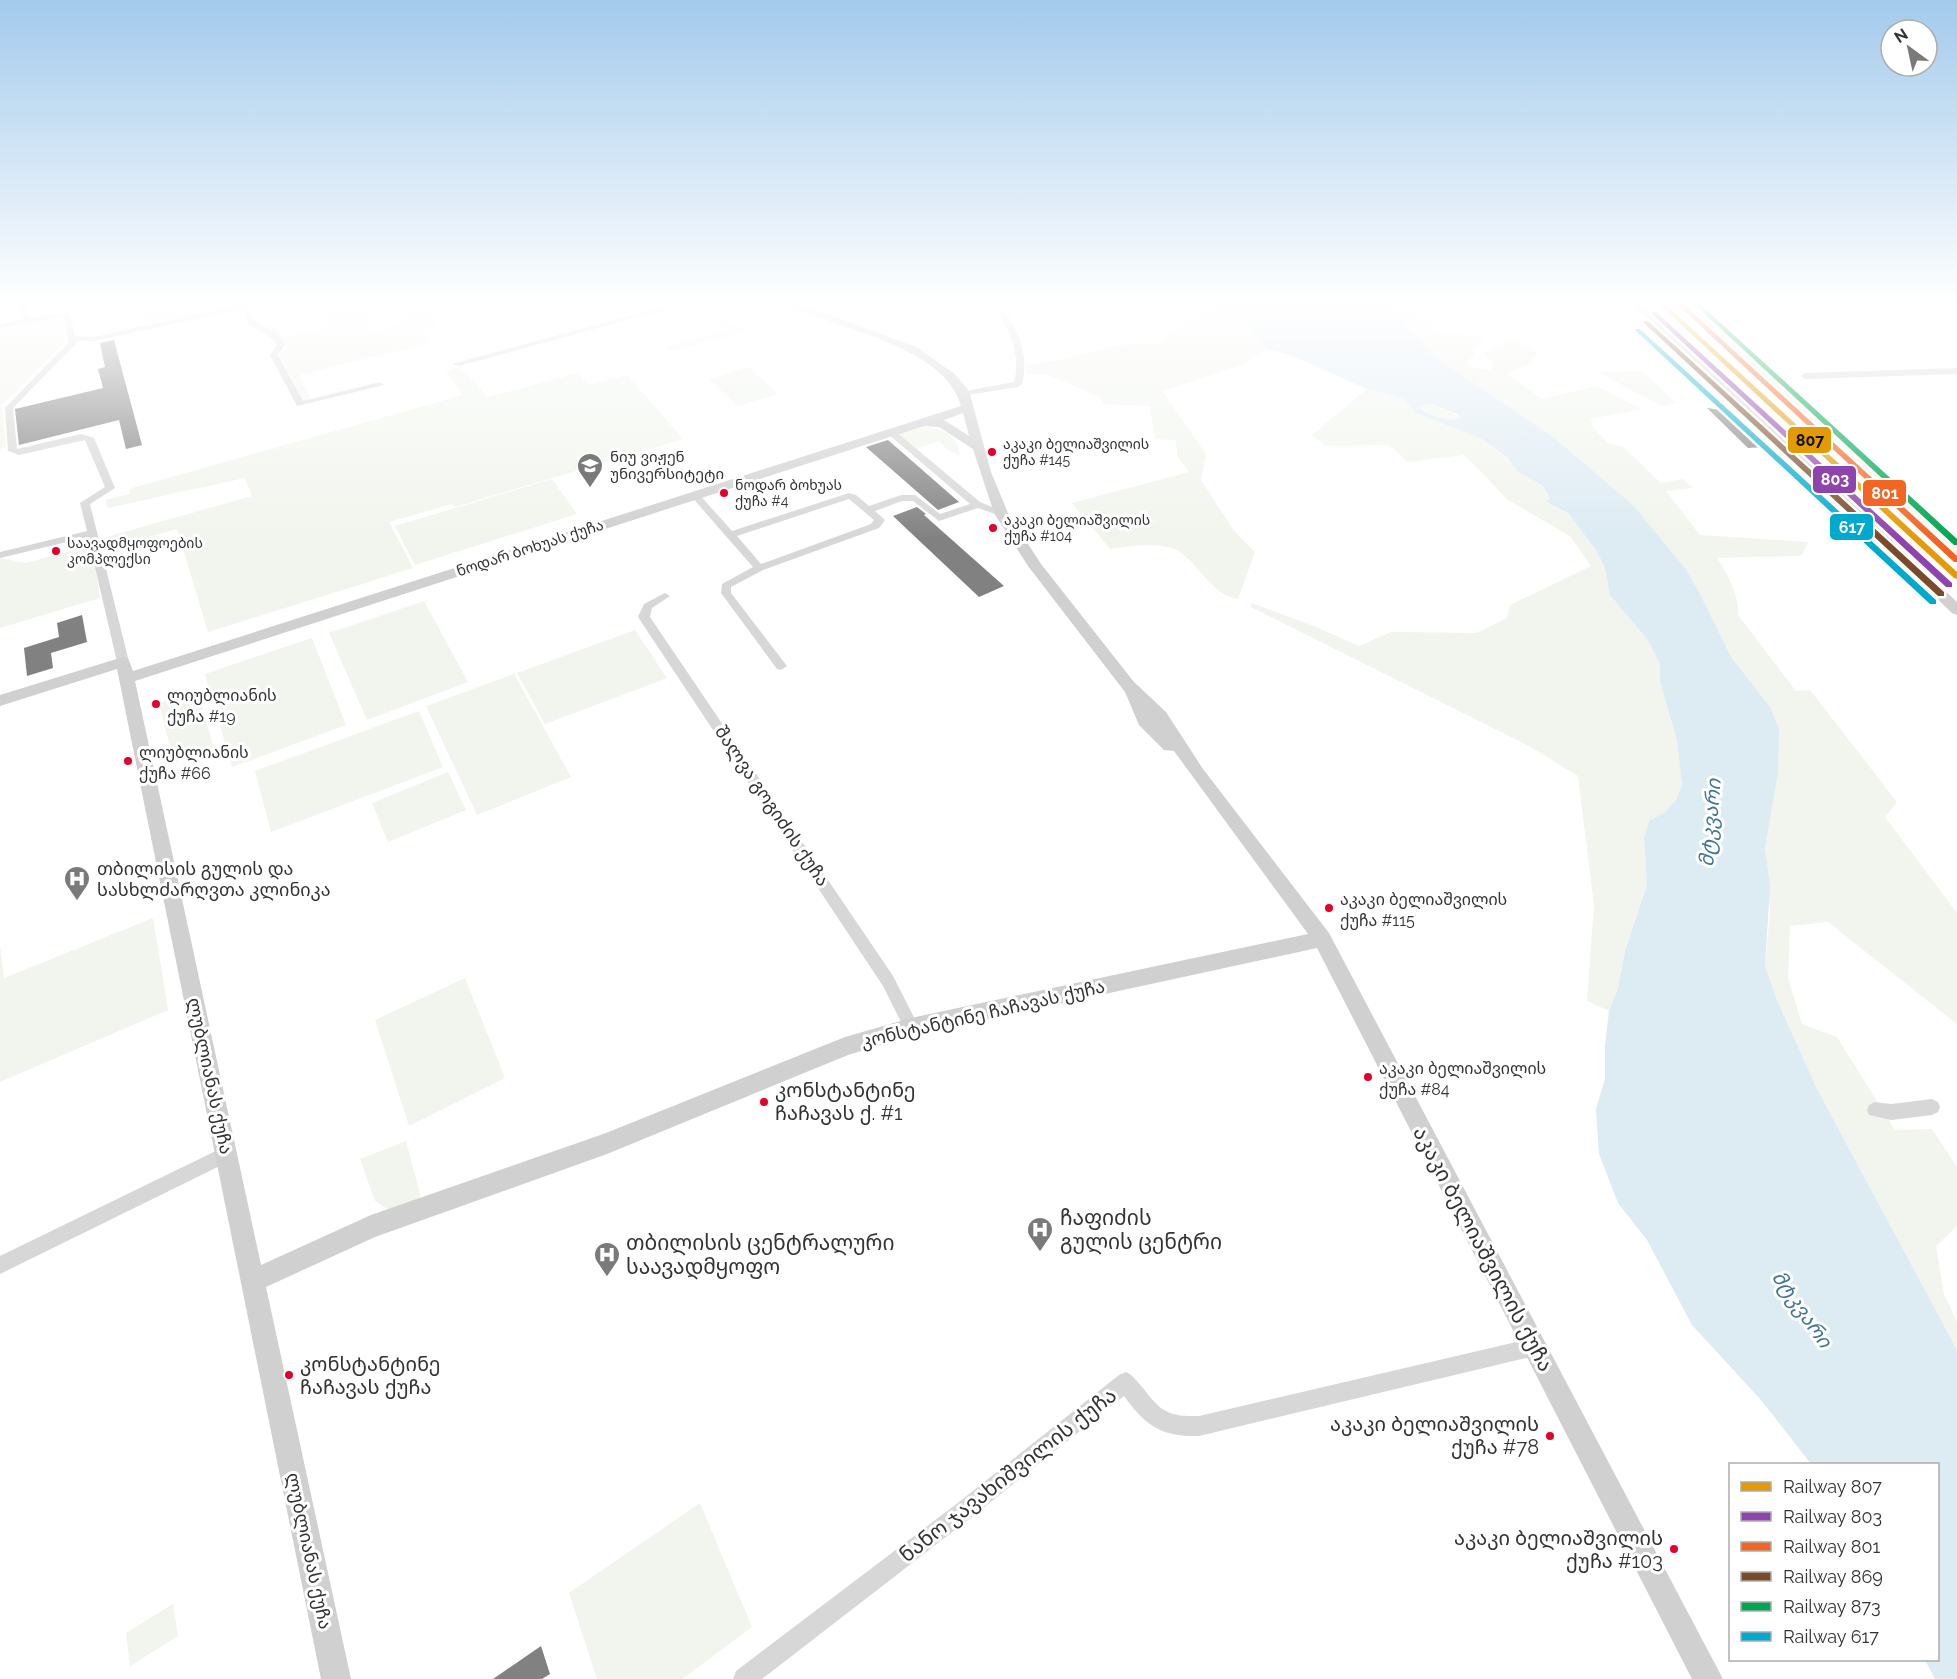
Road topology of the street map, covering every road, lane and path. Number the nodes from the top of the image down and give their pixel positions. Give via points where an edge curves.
1 (34, 382) edge
2 (289, 382) edge
3 (955, 382) edge
4 (1019, 382) edge
5 (1718, 382) edge
6 (380, 385) dead end
7 (964, 394) junction
8 (968, 408) junction
9 (933, 418) junction
10 (919, 423) junction
11 (891, 432) junction
12 (979, 448) junction
13 (695, 495) junction
14 (977, 505) junction
15 (870, 509) junction
16 (1001, 513) junction
17 (90, 533) junction
18 (731, 535) junction
19 (0, 555) edge
20 (759, 568) junction
21 (665, 596) dead end
22 (1957, 610) edge
23 (781, 666) dead end
24 (125, 670) junction
25 (0, 701) edge
26 (1322, 939) junction
27 (911, 1027) junction
28 (1932, 1107) dead end
29 (1875, 1110) dead end
30 (226, 1154) junction
31 (0, 1265) edge
32 (253, 1281) junction
33 (1534, 1347) junction
34 (336, 1679) edge
35 (744, 1679) edge
36 (1708, 1679) edge

1 - 17 street, ლუბლიანას ქუჩა via 9,408 13,451 88,437 110,488 84,503
2 - 6 street via 300,404
3 - 7 street, აკაკი ბელიაშვილის ქუჩა
4 - 7 street
5 - 22 street
7 - 8 street, აკაკი ბელიაშვილის ქუჩა
7 - 9 street via 958,403
8 - 9 street
8 - 12 street, აკაკი ბელიაშვილის ქუჩა
9 - 10 street, ნოდარ ბოხუას ქუჩა
10 - 11 street, ნოდარ ბოხუას ქუჩა
10 - 12 street via 942,423
11 - 13 street, ნოდარ ბოხუას ქუჩა
11 - 14 street
12 - 16 street, აკაკი ბელიაშვილის ქუჩა
13 - 18 street
13 - 24 street, ნოდარ ბოხუას ქუჩა
14 - 15 street via 939,518 915,498 901,498
14 - 16 street
15 - 18 street via 854,497 844,496
15 - 20 street via 880,520 878,524
16 - 26 street, აკაკი ბელიაშვილის ქუჩა via 1035,566
17 - 19 street
17 - 24 street, ლუბლიანას ქუჩა
18 - 20 street
20 - 23 street via 726,585 726,593
21 - 27 street, შალვა გოგიძის ქუჩა via 648,604 644,617 888,981
24 - 25 street, ნოდარ ბოხუას ქუჩა
24 - 30 street, ლუბლიანას ქუჩა
26 - 27 street, კონსტანტინე ჩაჩავას ქუჩა
26 - 33 street, აკაკი ბელიაშვილის ქუჩა
27 - 32 street, კონსტანტინე ჩაჩავას ქუჩა via 845,1046 607,1143 371,1227
28 - 29 street
30 - 31 street
30 - 32 street, ლუბლიანას ქუჩა
32 - 34 street, ლუბლიანას ქუჩა
33 - 35 street, ნანო ჯავახიშვილის ქუჩა via 1179,1428 1156,1420 1126,1382
33 - 36 street, აკაკი ბელიაშვილის ქუჩა

